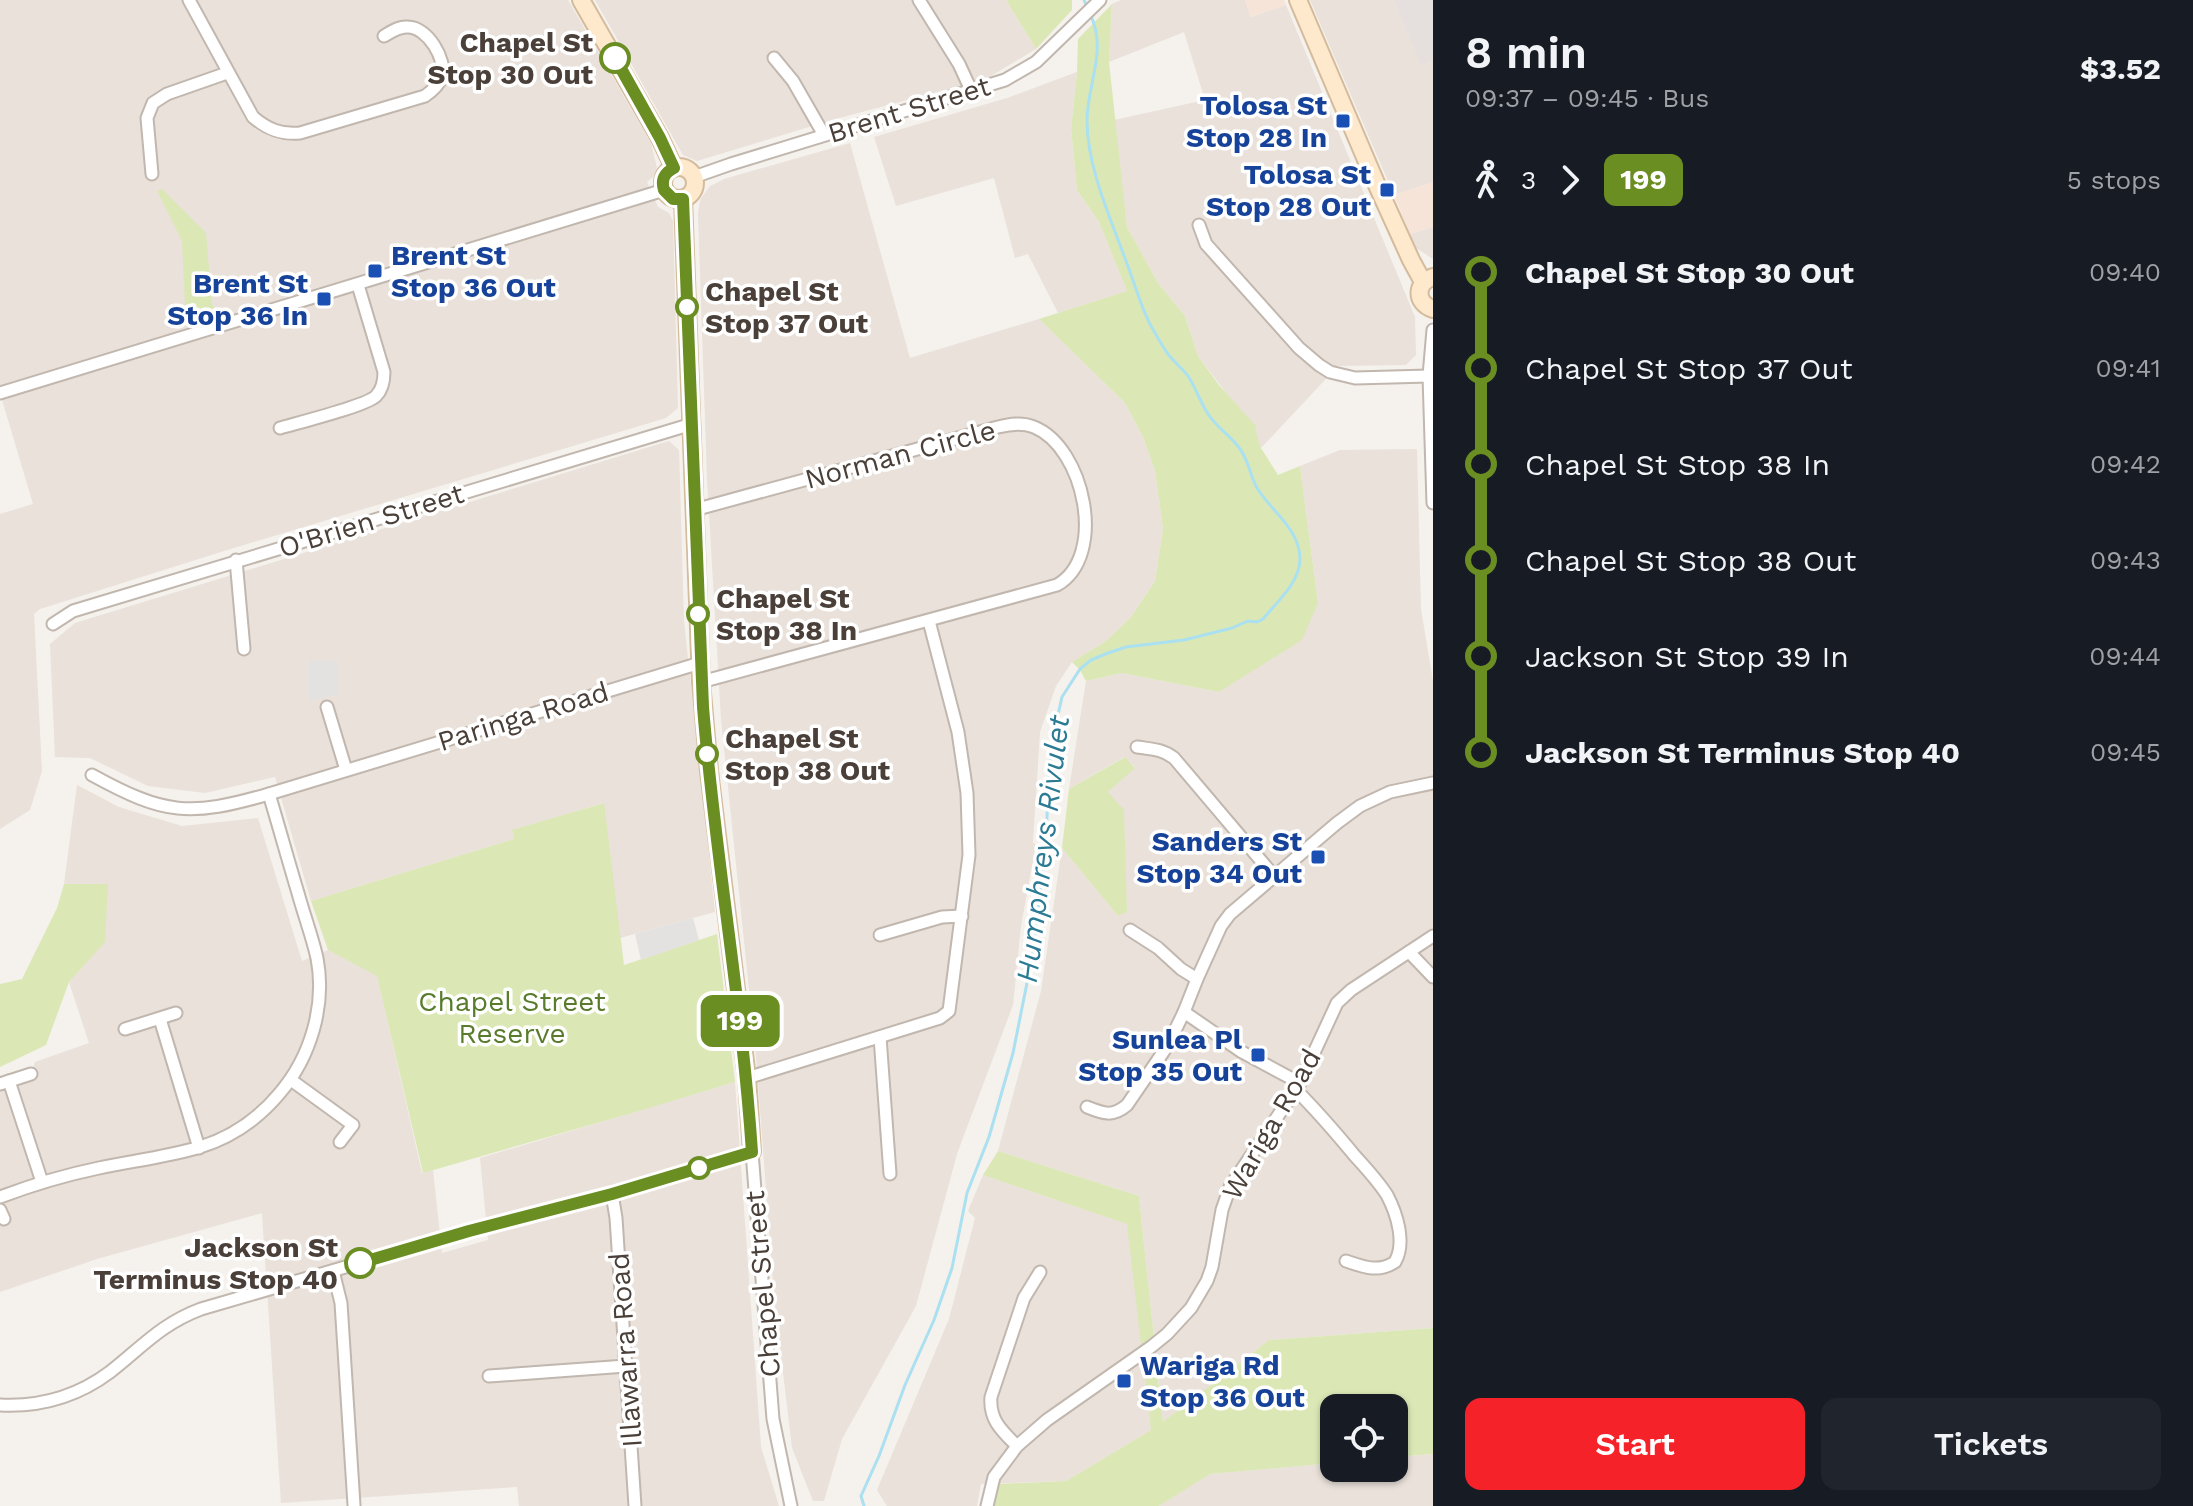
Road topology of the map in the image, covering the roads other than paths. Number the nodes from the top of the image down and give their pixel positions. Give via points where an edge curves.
1 (189, 0) edge
2 (581, 0) edge
3 (919, 0) edge
4 (1100, 0) edge
5 (1298, 0) edge
6 (384, 36) dead end
7 (774, 58) dead end
8 (227, 73) junction
9 (971, 90) junction
10 (824, 135) junction
11 (674, 168) junction
12 (152, 174) dead end
13 (694, 177) junction
14 (664, 190) junction
15 (683, 199) junction
16 (1199, 225) dead end
17 (1428, 280) edge
18 (358, 285) junction
19 (1433, 309) edge
20 (1433, 330) edge
21 (1429, 376) junction
22 (0, 393) edge
23 (692, 424) junction
24 (280, 428) dead end
25 (1433, 503) edge
26 (694, 510) junction
27 (236, 560) junction
28 (929, 621) junction
29 (53, 624) dead end
30 (244, 649) dead end
31 (700, 663) junction
32 (701, 682) junction
33 (327, 707) dead end
34 (1137, 747) dead end
35 (346, 770) junction
36 (92, 775) dead end
37 (1433, 783) edge
38 (269, 794) junction
39 (1274, 876) junction
40 (962, 916) junction
41 (1130, 930) dead end
42 (880, 935) dead end
43 (1433, 936) edge
44 (1409, 952) junction
45 (1433, 977) edge
46 (1197, 979) junction
47 (1184, 1012) junction
48 (176, 1013) dead end
49 (160, 1019) junction
50 (125, 1029) dead end
51 (880, 1037) junction
52 (31, 1074) dead end
53 (747, 1078) junction
54 (291, 1080) junction
55 (4, 1082) edge
56 (1298, 1086) junction
57 (1087, 1107) dead end
58 (340, 1142) dead end
59 (199, 1148) junction
60 (752, 1152) junction
61 (890, 1174) dead end
62 (42, 1182) junction
63 (612, 1194) junction
64 (0, 1197) edge
65 (1346, 1261) dead end
66 (333, 1271) junction
67 (1040, 1272) dead end
68 (626, 1366) junction
69 (489, 1376) dead end
70 (0, 1405) edge
71 (1017, 1446) junction
72 (354, 1505) edge
73 (635, 1506) edge
74 (791, 1506) edge
75 (987, 1506) edge

1 - 8 street
2 - 11 street
3 - 9 street
4 - 9 street, Brent Street via 1036,62 1005,80
5 - 17 street via 1405,247
6 - 8 street via 407,27 418,29 442,62 438,85 425,96 300,133 269,129 253,117
7 - 10 street
8 - 12 street via 153,103 147,118
9 - 10 street, Brent Street
10 - 13 street, Brent Street
11 - 13 street
11 - 14 street via 665,174
13 - 15 street via 694,188
14 - 15 street via 673,199
14 - 18 street
15 - 23 street, Chapel Street
16 - 21 street via 1206,244 1319,365 1355,378
17 - 19 street via 1419,290 1420,300
18 - 22 street
18 - 24 street via 384,372 379,393 369,401
20 - 21 street
21 - 25 street
23 - 26 street, Chapel Street
23 - 27 street, O'Brien Street
26 - 28 street, Norman Circle via 1010,424 1044,432 1070,465 1082,496 1085,532 1078,566 1047,589
26 - 31 street, Chapel Street
27 - 29 street, O'Brien Street via 73,611
27 - 30 street
28 - 32 street, Norman Circle
28 - 40 street via 965,778 969,855
31 - 32 street, Chapel Street
31 - 35 street, Paringa Road
32 - 53 street, Chapel Street
33 - 35 street
34 - 39 street via 1174,758
35 - 38 street, Paringa Road
36 - 38 street, Paringa Road via 138,799 180,810 215,808
37 - 39 street via 1390,792 1360,806
38 - 54 street via 319,973 313,1030
39 - 46 street via 1221,926
40 - 42 street
40 - 51 street via 949,1011
41 - 46 street
43 - 44 street, Wariga Road
44 - 45 street
44 - 56 street, Wariga Road via 1343,996
46 - 47 street
47 - 56 street
47 - 57 street via 1159,1061 1127,1105 1112,1114
48 - 49 street
49 - 50 street
49 - 59 street
51 - 53 street
51 - 61 street
52 - 55 street
53 - 60 street, Chapel Street
54 - 58 street via 356,1121
54 - 59 street via 244,1127
55 - 62 street
56 - 65 street via 1377,1181 1397,1222 1400,1247 1395,1262 1376,1269
56 - 71 street, Wariga Road via 1230,1187 1212,1267 1191,1308 1151,1347
59 - 62 street
60 - 63 street
60 - 74 street, Chapel Street via 772,1409
62 - 64 street
63 - 66 street
63 - 68 street, Illawarra Road
66 - 70 street via 185,1315 74,1393 52,1401
66 - 72 street via 341,1303
67 - 71 street via 1024,1298 991,1397 995,1422
68 - 69 street
68 - 73 street, Illawarra Road
71 - 75 street, Wariga Road via 994,1477

